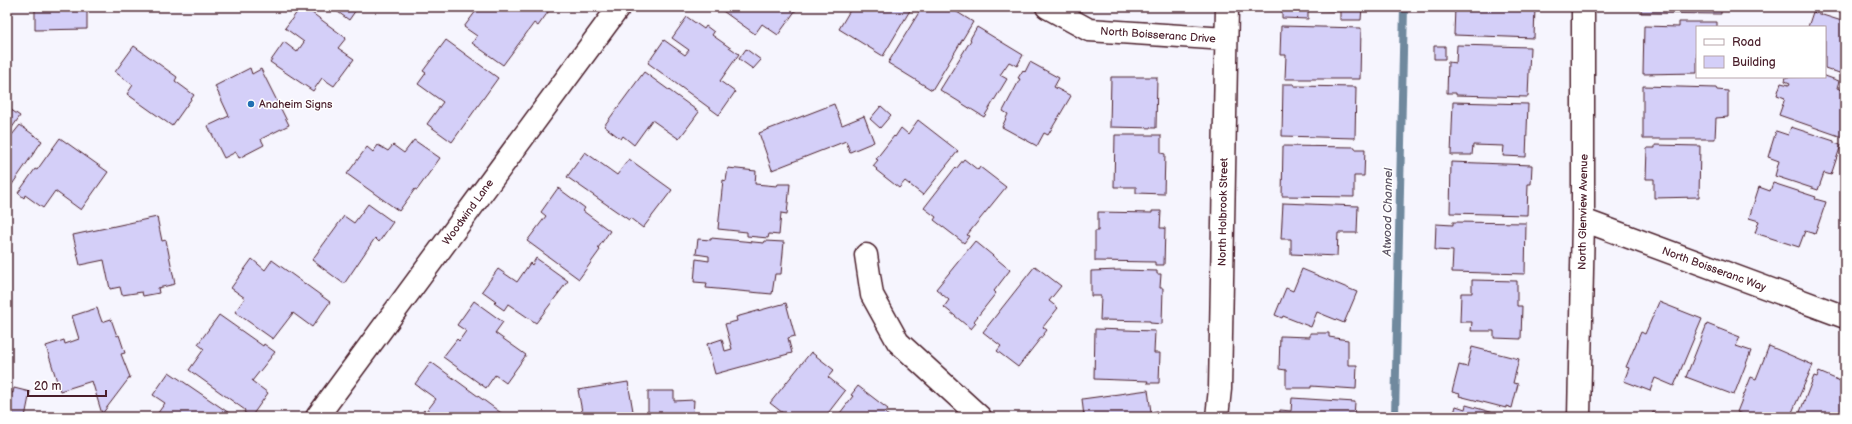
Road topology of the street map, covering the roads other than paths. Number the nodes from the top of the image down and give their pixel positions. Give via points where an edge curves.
1 (619, 7) edge
2 (1047, 7) edge
3 (1227, 7) edge
4 (1583, 7) edge
5 (1226, 39) junction
6 (1583, 220) junction
7 (866, 255) dead end
8 (1843, 310) edge
9 (317, 417) edge
10 (980, 417) edge
11 (1217, 417) edge
12 (1579, 417) edge

1 - 9 street, Woodwind Lane
2 - 5 street, North Boisseranc Drive via 1089,30
3 - 5 street, North Holbrook Street
4 - 6 street, North Glenview Avenue
5 - 11 street, North Holbrook Street via 1220,389
6 - 8 street, North Boisseranc Way
6 - 12 street, North Glenview Avenue
7 - 10 street via 872,295 898,342

